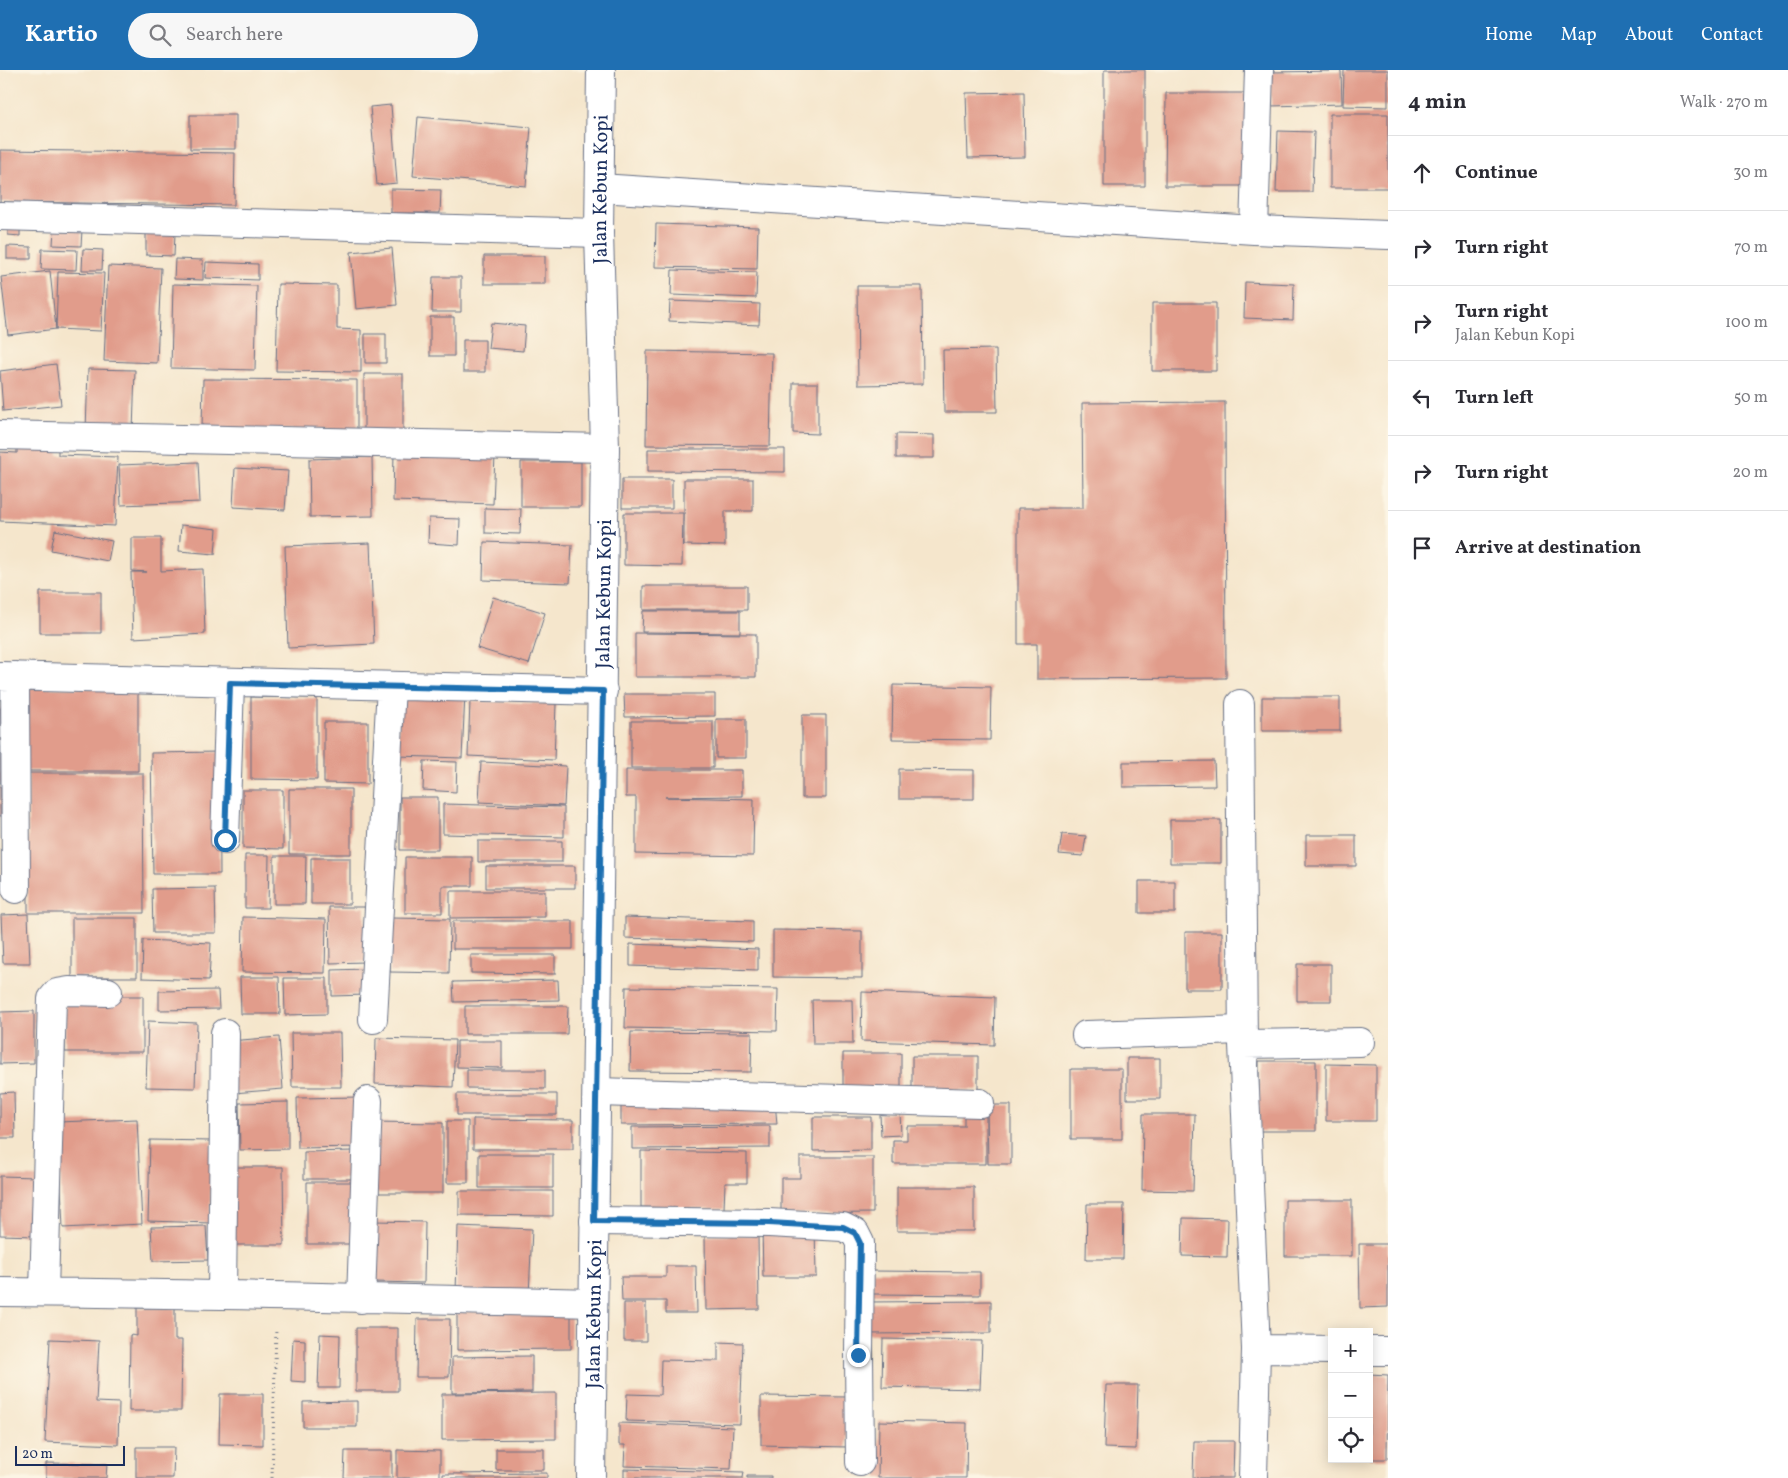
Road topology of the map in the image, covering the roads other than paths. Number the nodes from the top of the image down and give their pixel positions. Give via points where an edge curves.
1 (601, 70) edge
2 (1259, 70) edge
3 (600, 188) junction
4 (0, 216) edge
5 (1254, 230) junction
6 (598, 233) junction
7 (1388, 235) edge
8 (0, 435) edge
9 (605, 448) junction
10 (8, 676) edge
11 (230, 683) junction
12 (390, 686) junction
13 (603, 691) junction
14 (1240, 704) dead end
15 (225, 840) dead end
16 (16, 889) dead end
17 (108, 992) dead end
18 (373, 1019) dead end
19 (225, 1033) dead end
20 (1086, 1035) dead end
21 (1243, 1037) junction
22 (1360, 1042) dead end
23 (597, 1092) junction
24 (368, 1101) dead end
25 (980, 1103) dead end
26 (594, 1221) junction
27 (0, 1292) edge
28 (44, 1292) junction
29 (222, 1294) junction
30 (361, 1299) junction
31 (592, 1303) junction
32 (1256, 1349) junction
33 (1328, 1350) edge
34 (1373, 1351) edge
35 (1388, 1351) edge
36 (860, 1462) dead end
37 (591, 1478) edge
38 (1253, 1478) edge

1 - 3 street, Jalan Kebun Kopi
2 - 5 street
3 - 5 street
3 - 6 street, Jalan Kebun Kopi
4 - 6 street
5 - 7 street
6 - 9 street, Jalan Kebun Kopi
8 - 9 street
9 - 13 street, Jalan Kebun Kopi
10 - 11 street
10 - 16 street
11 - 12 street
11 - 15 street
12 - 13 street
12 - 18 street
13 - 23 street, Jalan Kebun Kopi
14 - 21 street
17 - 28 street via 69,991 57,993 52,999
19 - 29 street
20 - 21 street
21 - 22 street
21 - 32 street
23 - 25 street
23 - 26 street, Jalan Kebun Kopi
24 - 30 street
26 - 31 street, Jalan Kebun Kopi
26 - 36 street via 769,1223 843,1227 855,1233 860,1243
27 - 28 street
28 - 29 street
29 - 30 street
30 - 31 street
31 - 37 street, Jalan Kebun Kopi
32 - 33 street
32 - 38 street
34 - 35 street

